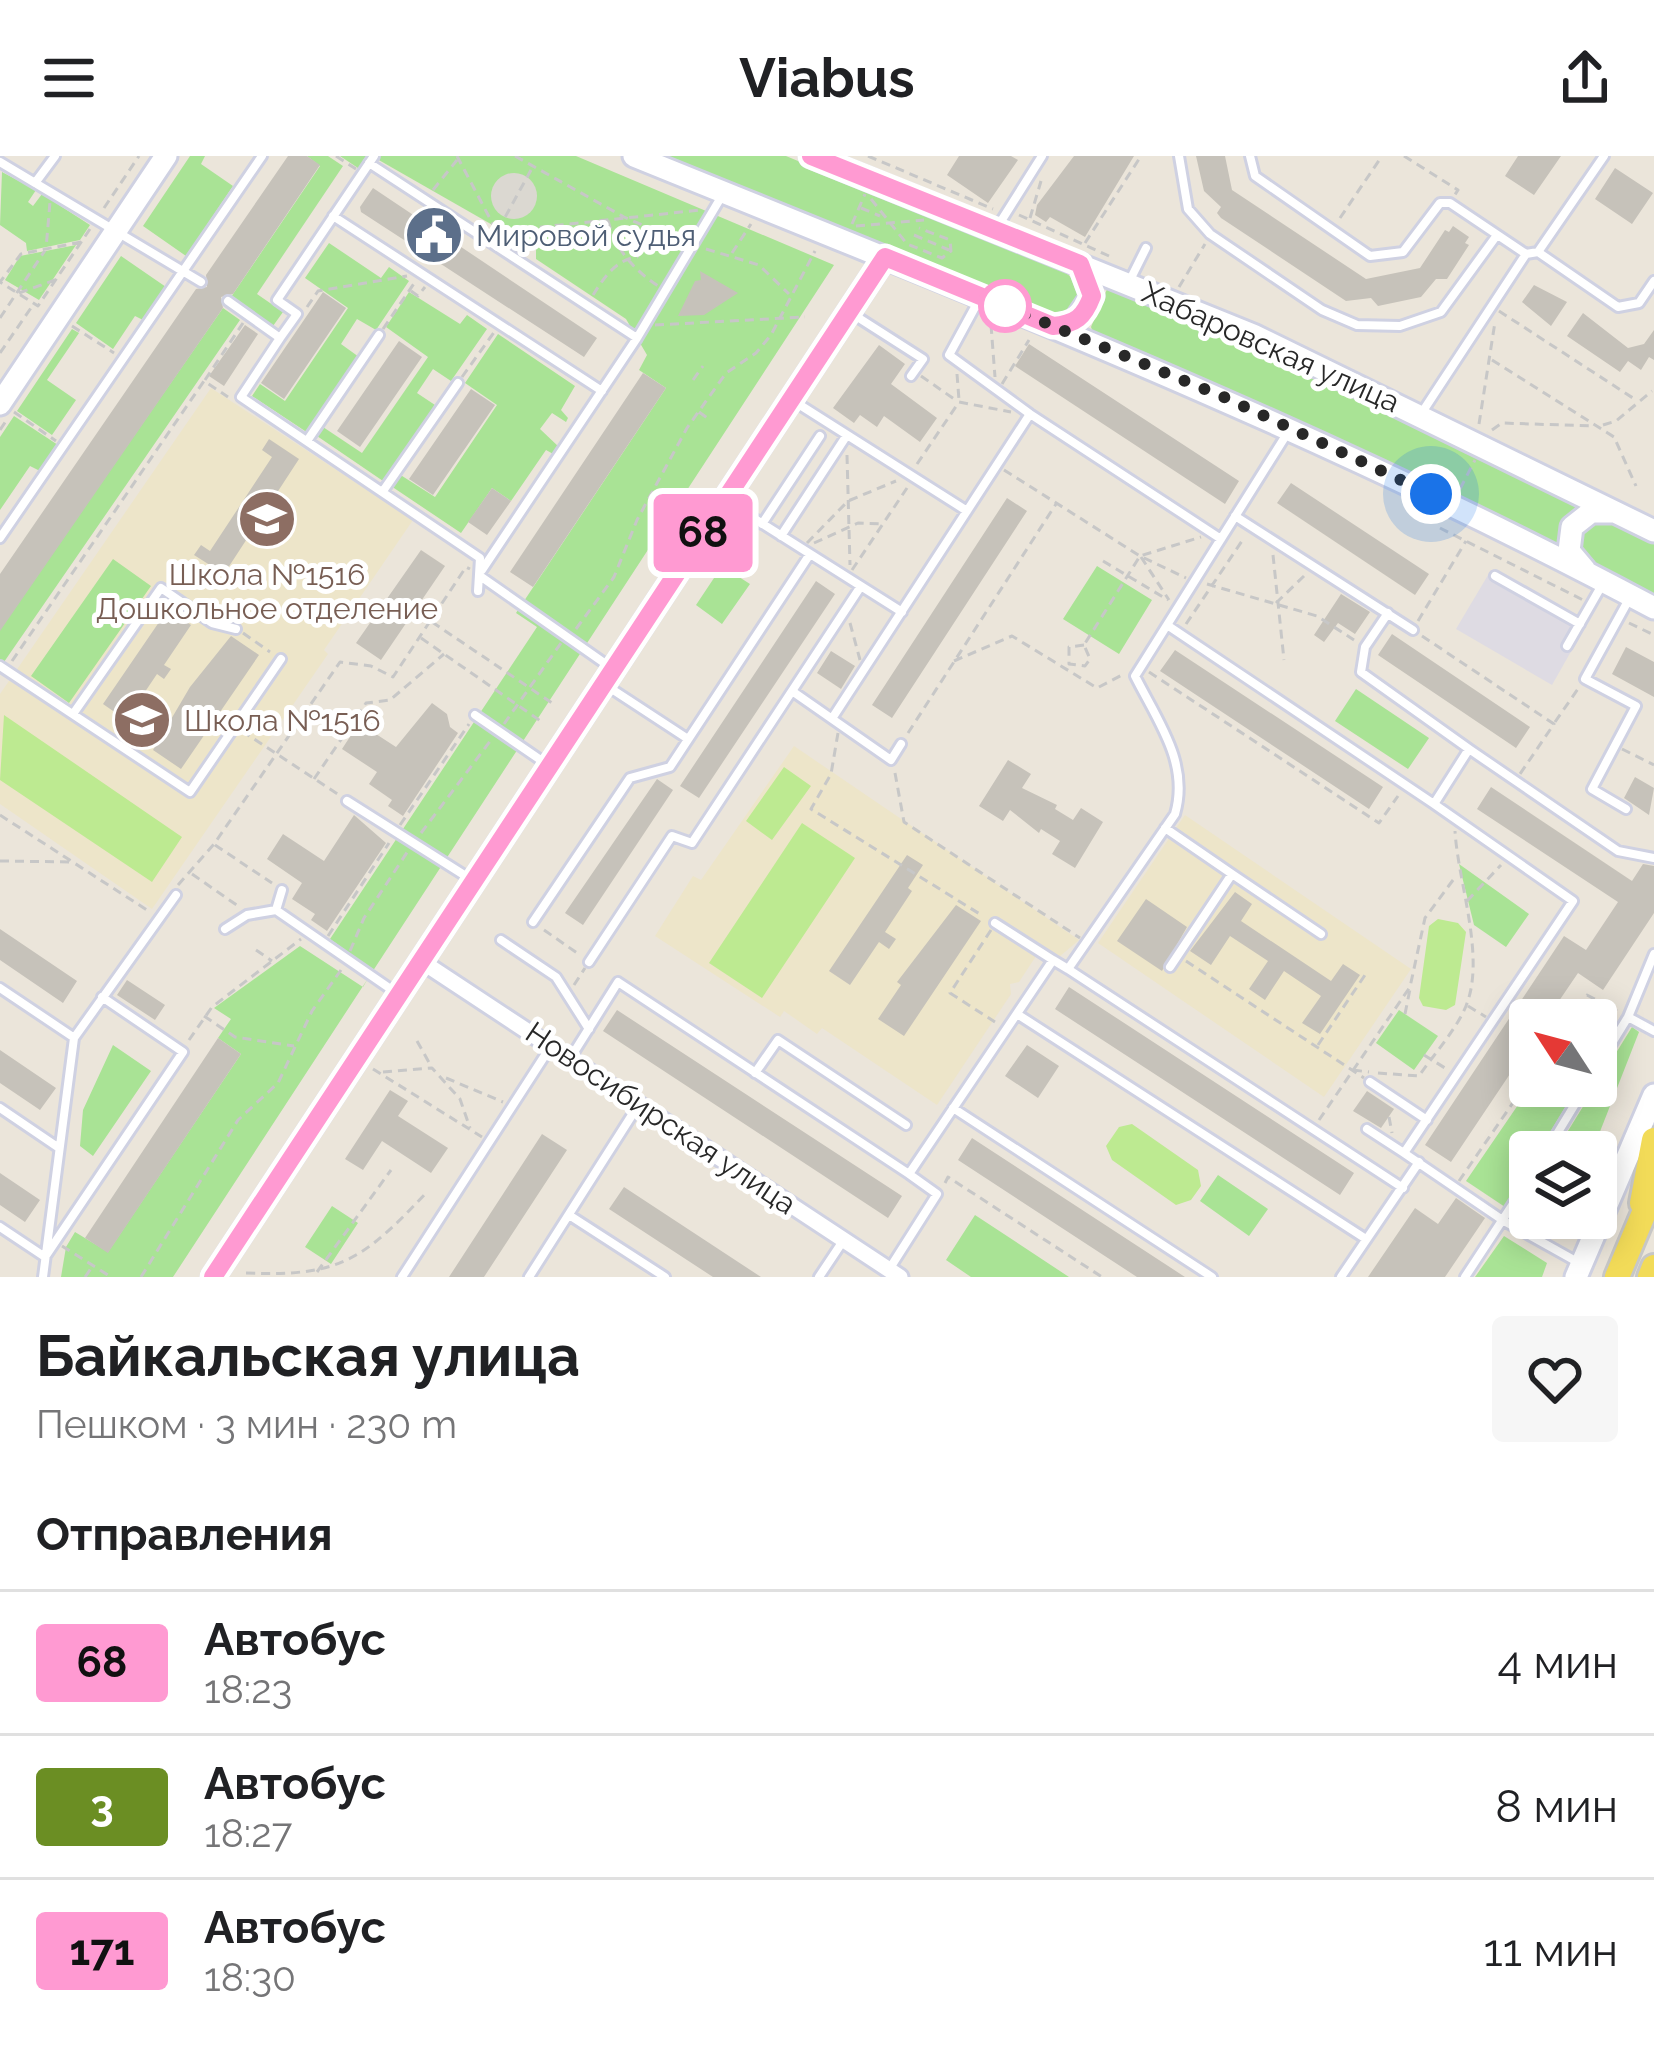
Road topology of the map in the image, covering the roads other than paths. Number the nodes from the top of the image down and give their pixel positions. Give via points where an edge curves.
1 (55, 156) edge
2 (166, 156) edge
3 (262, 156) edge
4 (634, 156) edge
5 (1042, 156) edge
6 (1179, 156) edge
7 (1250, 156) edge
8 (1604, 156) edge
9 (823, 158) edge
10 (371, 160) edge
11 (655, 161) edge
12 (0, 162) edge
13 (35, 183) junction
14 (719, 200) junction
15 (333, 217) junction
16 (106, 225) junction
17 (996, 231) junction
18 (1497, 235) junction
19 (1146, 248) dead end
20 (1538, 252) junction
21 (1082, 254) junction
22 (1526, 254) junction
23 (885, 257) junction
24 (185, 272) junction
25 (1654, 281) edge
26 (201, 282) dead end
27 (1128, 284) junction
28 (981, 296) junction
29 (228, 301) dead end
30 (849, 311) junction
31 (1053, 326) junction
32 (379, 335) road end
33 (280, 338) junction
34 (637, 338) junction
35 (913, 374) road end
36 (458, 383) road end
37 (602, 391) junction
38 (791, 399) junction
39 (6, 408) edge
40 (1030, 414) junction
41 (1421, 414) junction
42 (1291, 427) junction
43 (847, 435) junction
44 (820, 436) dead end
45 (307, 441) junction
46 (382, 491) junction
47 (725, 500) junction
48 (967, 512) junction
49 (1618, 512) junction
50 (1235, 516) junction
51 (762, 524) junction
52 (1654, 531) edge
53 (781, 536) junction
54 (1218, 537) junction
55 (0, 538) edge
56 (806, 551) junction
57 (479, 575) junction
58 (1495, 576) dead end
59 (1596, 578) junction
60 (860, 586) junction
61 (478, 590) dead end
62 (1631, 596) junction
63 (1654, 608) edge
64 (902, 612) junction
65 (1388, 613) junction
66 (1580, 624) junction
67 (1167, 625) junction
68 (236, 628) road end
69 (1413, 630) road end
70 (1567, 646) dead end
71 (281, 659) road end
72 (3, 668) edge
73 (608, 677) junction
74 (792, 691) junction
75 (73, 714) junction
76 (476, 715) dead end
77 (833, 717) junction
78 (688, 739) junction
79 (901, 744) road end
80 (1469, 749) junction
81 (550, 766) junction
82 (347, 801) road end
83 (1434, 804) junction
84 (1626, 809) dead end
85 (1165, 828) junction
86 (1654, 858) edge
87 (1232, 874) junction
88 (474, 881) junction
89 (282, 890) road end
90 (176, 891) road end
91 (275, 910) junction
92 (532, 922) road end
93 (995, 923) road end
94 (225, 928) dead end
95 (1321, 934) dead end
96 (501, 940) dead end
97 (1654, 954) edge
98 (1053, 960) junction
99 (422, 961) junction
100 (590, 962) road end
101 (1170, 967) dead end
102 (1068, 969) junction
103 (0, 988) edge
104 (399, 994) junction
105 (102, 997) junction
106 (1017, 1014) junction
107 (1628, 1017) junction
108 (589, 1029) junction
109 (1654, 1031) edge
110 (1617, 1035) edge
111 (74, 1038) junction
112 (552, 1045) junction
113 (571, 1057) junction
114 (755, 1073) junction
115 (1370, 1082) dead end
116 (1654, 1095) edge
117 (640, 1103) junction
118 (0, 1108) edge
119 (953, 1108) junction
120 (1427, 1120) junction
121 (906, 1125) dead end
122 (1366, 1129) dead end
123 (1654, 1140) edge
124 (59, 1148) junction
125 (1404, 1153) junction
126 (1418, 1162) junction
127 (909, 1174) junction
128 (1402, 1188) junction
129 (1654, 1189) edge
130 (1509, 1213) edge
131 (569, 1214) junction
132 (1504, 1221) junction
133 (1638, 1226) junction
134 (0, 1227) edge
135 (1366, 1239) junction
136 (844, 1240) junction
137 (45, 1257) junction
138 (1654, 1267) edge
139 (1579, 1271) edge
140 (895, 1273) edge
141 (43, 1277) edge
142 (213, 1277) edge
143 (402, 1277) edge
144 (530, 1277) edge
145 (665, 1277) edge
146 (819, 1277) edge
147 (1212, 1277) edge
148 (1341, 1277) edge
149 (1465, 1277) edge
150 (1617, 1277) edge
151 (1650, 1277) edge

1 - 13 lane
2 - 16 main road
3 - 24 lane
4 - 11 main road
5 - 17 lane
6 - 18 lane via 1188,209 1210,234 1357,326 1400,326 1441,312
7 - 18 lane via 1255,176 1370,256 1402,252 1440,202
8 - 20 lane
9 - 17 main road, Хабаровская улица
10 - 15 lane
10 - 34 lane
11 - 14 main road
12 - 13 lane
13 - 16 lane
14 - 23 main road
14 - 34 lane
15 - 33 lane via 277,300 297,314
15 - 37 lane
16 - 24 lane
16 - 39 main road
17 - 21 main road, Хабаровская улица
18 - 22 lane
19 - 27 lane
20 - 22 lane
20 - 25 lane via 1618,307 1639,303
21 - 27 main road, Хабаровская улица
21 - 31 main road via 1092,296 1086,312
22 - 41 lane
23 - 28 main road
23 - 30 main road
24 - 26 lane
24 - 55 lane
27 - 41 main road, Хабаровская улица
28 - 31 main road
28 - 40 lane via 949,355
29 - 33 lane
30 - 35 lane via 923,359
30 - 38 main road
31 - 42 main road
32 - 45 lane
33 - 45 lane via 241,397
34 - 37 lane
36 - 46 lane
37 - 57 lane
38 - 43 lane
38 - 47 main road
40 - 48 lane
40 - 54 lane
41 - 49 main road, Хабаровская улица
42 - 50 lane
42 - 59 main road
43 - 48 lane
43 - 53 lane
44 - 51 lane
45 - 46 lane
46 - 57 lane via 481,558
47 - 51 lane
47 - 73 main road
48 - 64 lane
49 - 52 main road, Хабаровская улица
49 - 59 main road via 1591,512 1572,527 1569,551
50 - 54 lane
50 - 65 lane
51 - 53 lane
53 - 56 lane
54 - 67 lane
56 - 60 lane
56 - 78 lane
57 - 61 lane
57 - 73 lane via 566,635
58 - 66 lane
59 - 62 main road
59 - 66 lane
60 - 64 lane
60 - 74 lane
62 - 63 main road
62 - 84 lane via 1585,679 1636,706 1592,789
64 - 77 lane
65 - 69 lane
65 - 80 lane via 1365,646 1361,672
66 - 70 lane
67 - 83 lane
67 - 85 lane via 1135,676 1178,762 1182,790
68 - 75 lane via 212,623 160,588
71 - 75 lane via 190,792
72 - 75 lane
73 - 78 lane
73 - 81 main road
74 - 77 lane
74 - 100 lane via 692,843 672,836
76 - 81 lane
77 - 79 lane via 891,760
78 - 92 lane via 670,767 630,778
80 - 83 lane
80 - 86 lane via 1618,851
81 - 88 main road
82 - 88 lane
83 - 120 lane via 1573,901
85 - 87 lane
85 - 102 lane
87 - 95 lane
87 - 101 lane
88 - 99 main road
89 - 91 lane
90 - 105 lane
91 - 94 lane
91 - 104 lane
93 - 98 lane
96 - 108 lane via 556,977
97 - 107 lane
98 - 102 lane
98 - 106 lane
99 - 104 main road
99 - 112 street, Новосибирская улица
102 - 128 lane
103 - 111 lane
104 - 142 main road
105 - 111 lane
105 - 137 lane via 182,1052
106 - 119 lane
106 - 135 lane
107 - 109 lane
107 - 110 lane
108 - 113 lane
108 - 114 lane via 618,982
111 - 124 lane
112 - 113 street, Новосибирская улица
112 - 143 lane
113 - 117 street, Новосибирская улица
114 - 121 lane via 778,1040
114 - 127 lane
115 - 120 lane
116 - 139 main road
117 - 131 lane
117 - 136 street, Новосибирская улица
118 - 124 lane
119 - 127 lane
119 - 147 lane
120 - 125 lane
122 - 125 lane
123 - 133 main road
124 - 137 lane
125 - 126 lane
126 - 128 lane
126 - 132 lane
127 - 140 lane via 937,1194
128 - 135 lane
129 - 133 main road
130 - 132 lane
131 - 144 lane
131 - 145 lane
132 - 139 lane
132 - 149 lane
133 - 150 main road
134 - 137 lane
135 - 148 lane
136 - 140 street, Новосибирская улица
136 - 146 lane
137 - 141 lane
138 - 151 main road

